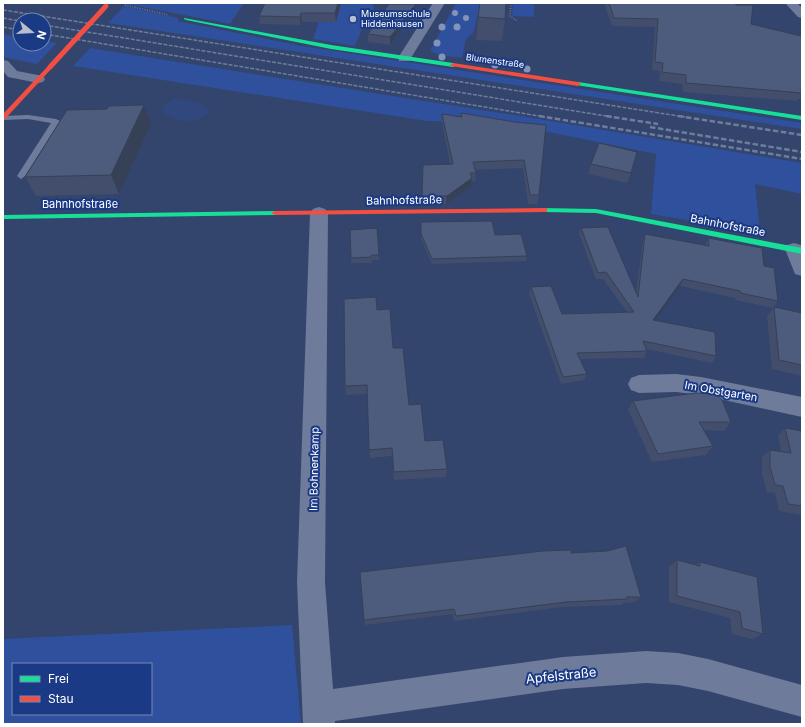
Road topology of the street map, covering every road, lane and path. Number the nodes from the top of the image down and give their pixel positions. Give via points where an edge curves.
1 (440, 3) edge
2 (511, 3) edge
3 (791, 3) edge
4 (108, 4) edge
5 (121, 4) dead end
6 (802, 15) edge
7 (186, 20) joint
8 (517, 21) dead end
9 (404, 58) junction
10 (3, 64) edge
11 (38, 79) junction
12 (3, 118) edge
13 (802, 118) edge
14 (21, 176) dead end
15 (319, 213) junction
16 (3, 217) edge
17 (798, 250) edge
18 (802, 269) edge
19 (639, 384) dead end
20 (802, 407) edge
21 (802, 701) edge
22 (318, 715) edge

1 - 9 street
2 - 8 path via 510,16
3 - 6 street
4 - 11 street, bridge
5 - 7 path
7 - 9 street, Blumenstraße
9 - 13 street, Blumenstraße
10 - 11 street via 13,74
11 - 12 street
12 - 14 lane via 28,117 56,121
15 - 16 street, Bahnhofstraße
15 - 17 street, Bahnhofstraße via 596,211
15 - 22 street, Im Bohnenkamp via 311,582
17 - 18 street
19 - 20 street, Im Obstgarten via 676,383 701,386
21 - 22 street, Apfelstraße via 708,675 678,669 646,667 563,673

